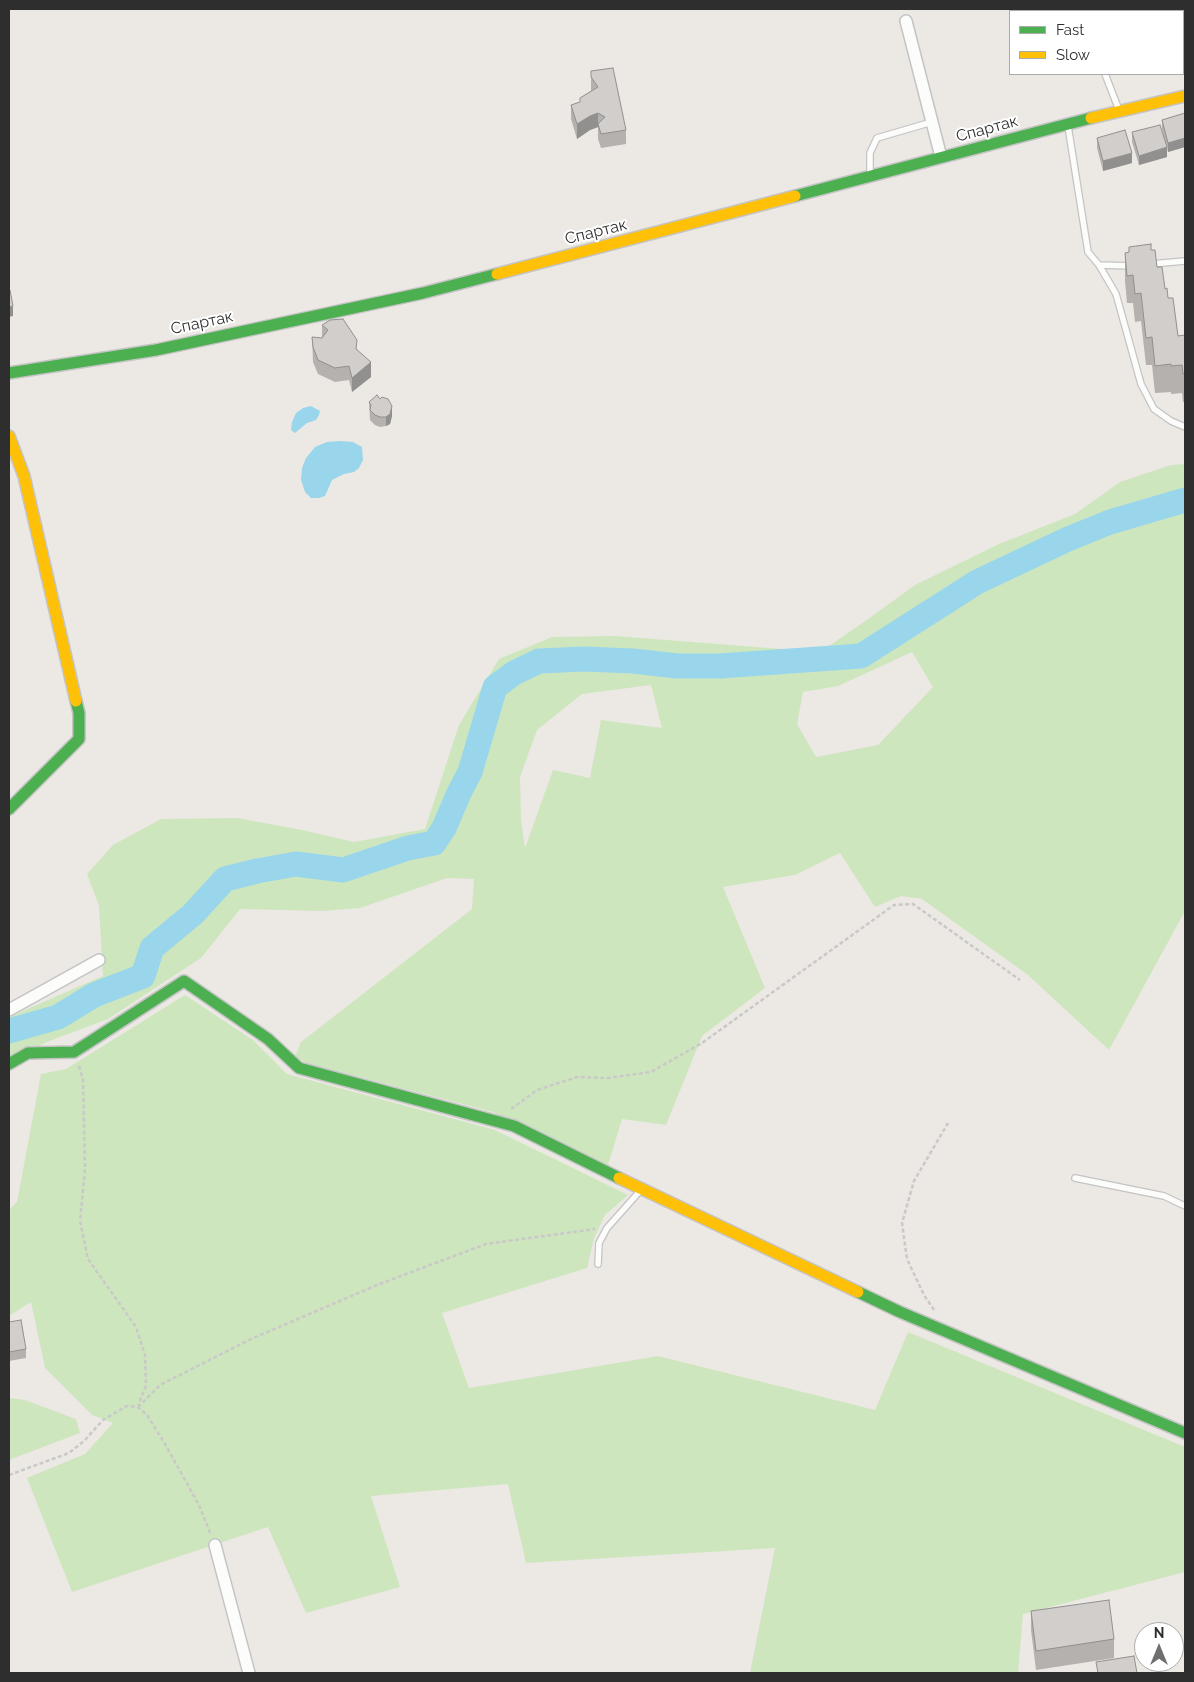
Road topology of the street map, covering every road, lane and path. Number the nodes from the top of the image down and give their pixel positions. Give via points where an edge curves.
1 (906, 21) dead end
2 (1105, 75) edge
3 (1185, 96) edge
4 (1120, 112) junction
5 (932, 122) junction
6 (1068, 124) junction
7 (941, 158) junction
8 (870, 177) junction
9 (1185, 261) edge
10 (1148, 264) edge
11 (1099, 265) junction
12 (1139, 265) edge
13 (9, 374) edge
14 (1185, 427) edge
15 (9, 436) edge
16 (9, 808) edge
17 (99, 960) dead end
18 (1020, 980) dead end
19 (9, 1010) edge
20 (74, 1052) junction
21 (9, 1064) edge
22 (495, 1121) junction
23 (948, 1123) dead end
24 (1075, 1178) dead end
25 (642, 1190) junction
26 (1185, 1206) edge
27 (607, 1228) junction
28 (598, 1264) dead end
29 (943, 1330) junction
30 (138, 1407) junction
31 (1185, 1433) edge
32 (9, 1475) edge
33 (215, 1545) joint
34 (249, 1673) edge

1 - 5 street
2 - 4 lane
3 - 4 street, Спартак
4 - 6 street, Спартак
5 - 7 street
5 - 8 lane via 877,138 870,153
6 - 7 street, Спартак
6 - 11 lane via 1088,252
7 - 8 street, Спартак
8 - 13 street, Спартак via 423,293 156,350
9 - 10 lane
11 - 12 lane
11 - 14 lane via 1116,294 1140,384 1154,409
15 - 16 street via 24,476 79,712 79,739
17 - 19 street
18 - 22 path via 913,904 894,905 702,1043 652,1072 577,1078 537,1090
20 - 21 street via 28,1053
20 - 22 street via 184,981 268,1039 299,1068
20 - 30 path via 83,1080 85,1169 80,1221 88,1259 136,1327 145,1356 146,1386
22 - 25 street via 514,1126
23 - 29 path via 914,1181 902,1223 907,1259
24 - 26 lane via 1164,1196
25 - 27 lane
25 - 29 street
27 - 28 lane via 599,1243
27 - 30 path via 486,1244 386,1282 242,1343 160,1385
29 - 31 street
30 - 32 path via 127,1406 103,1420 69,1453
30 - 33 path via 165,1444 199,1505
33 - 34 street

